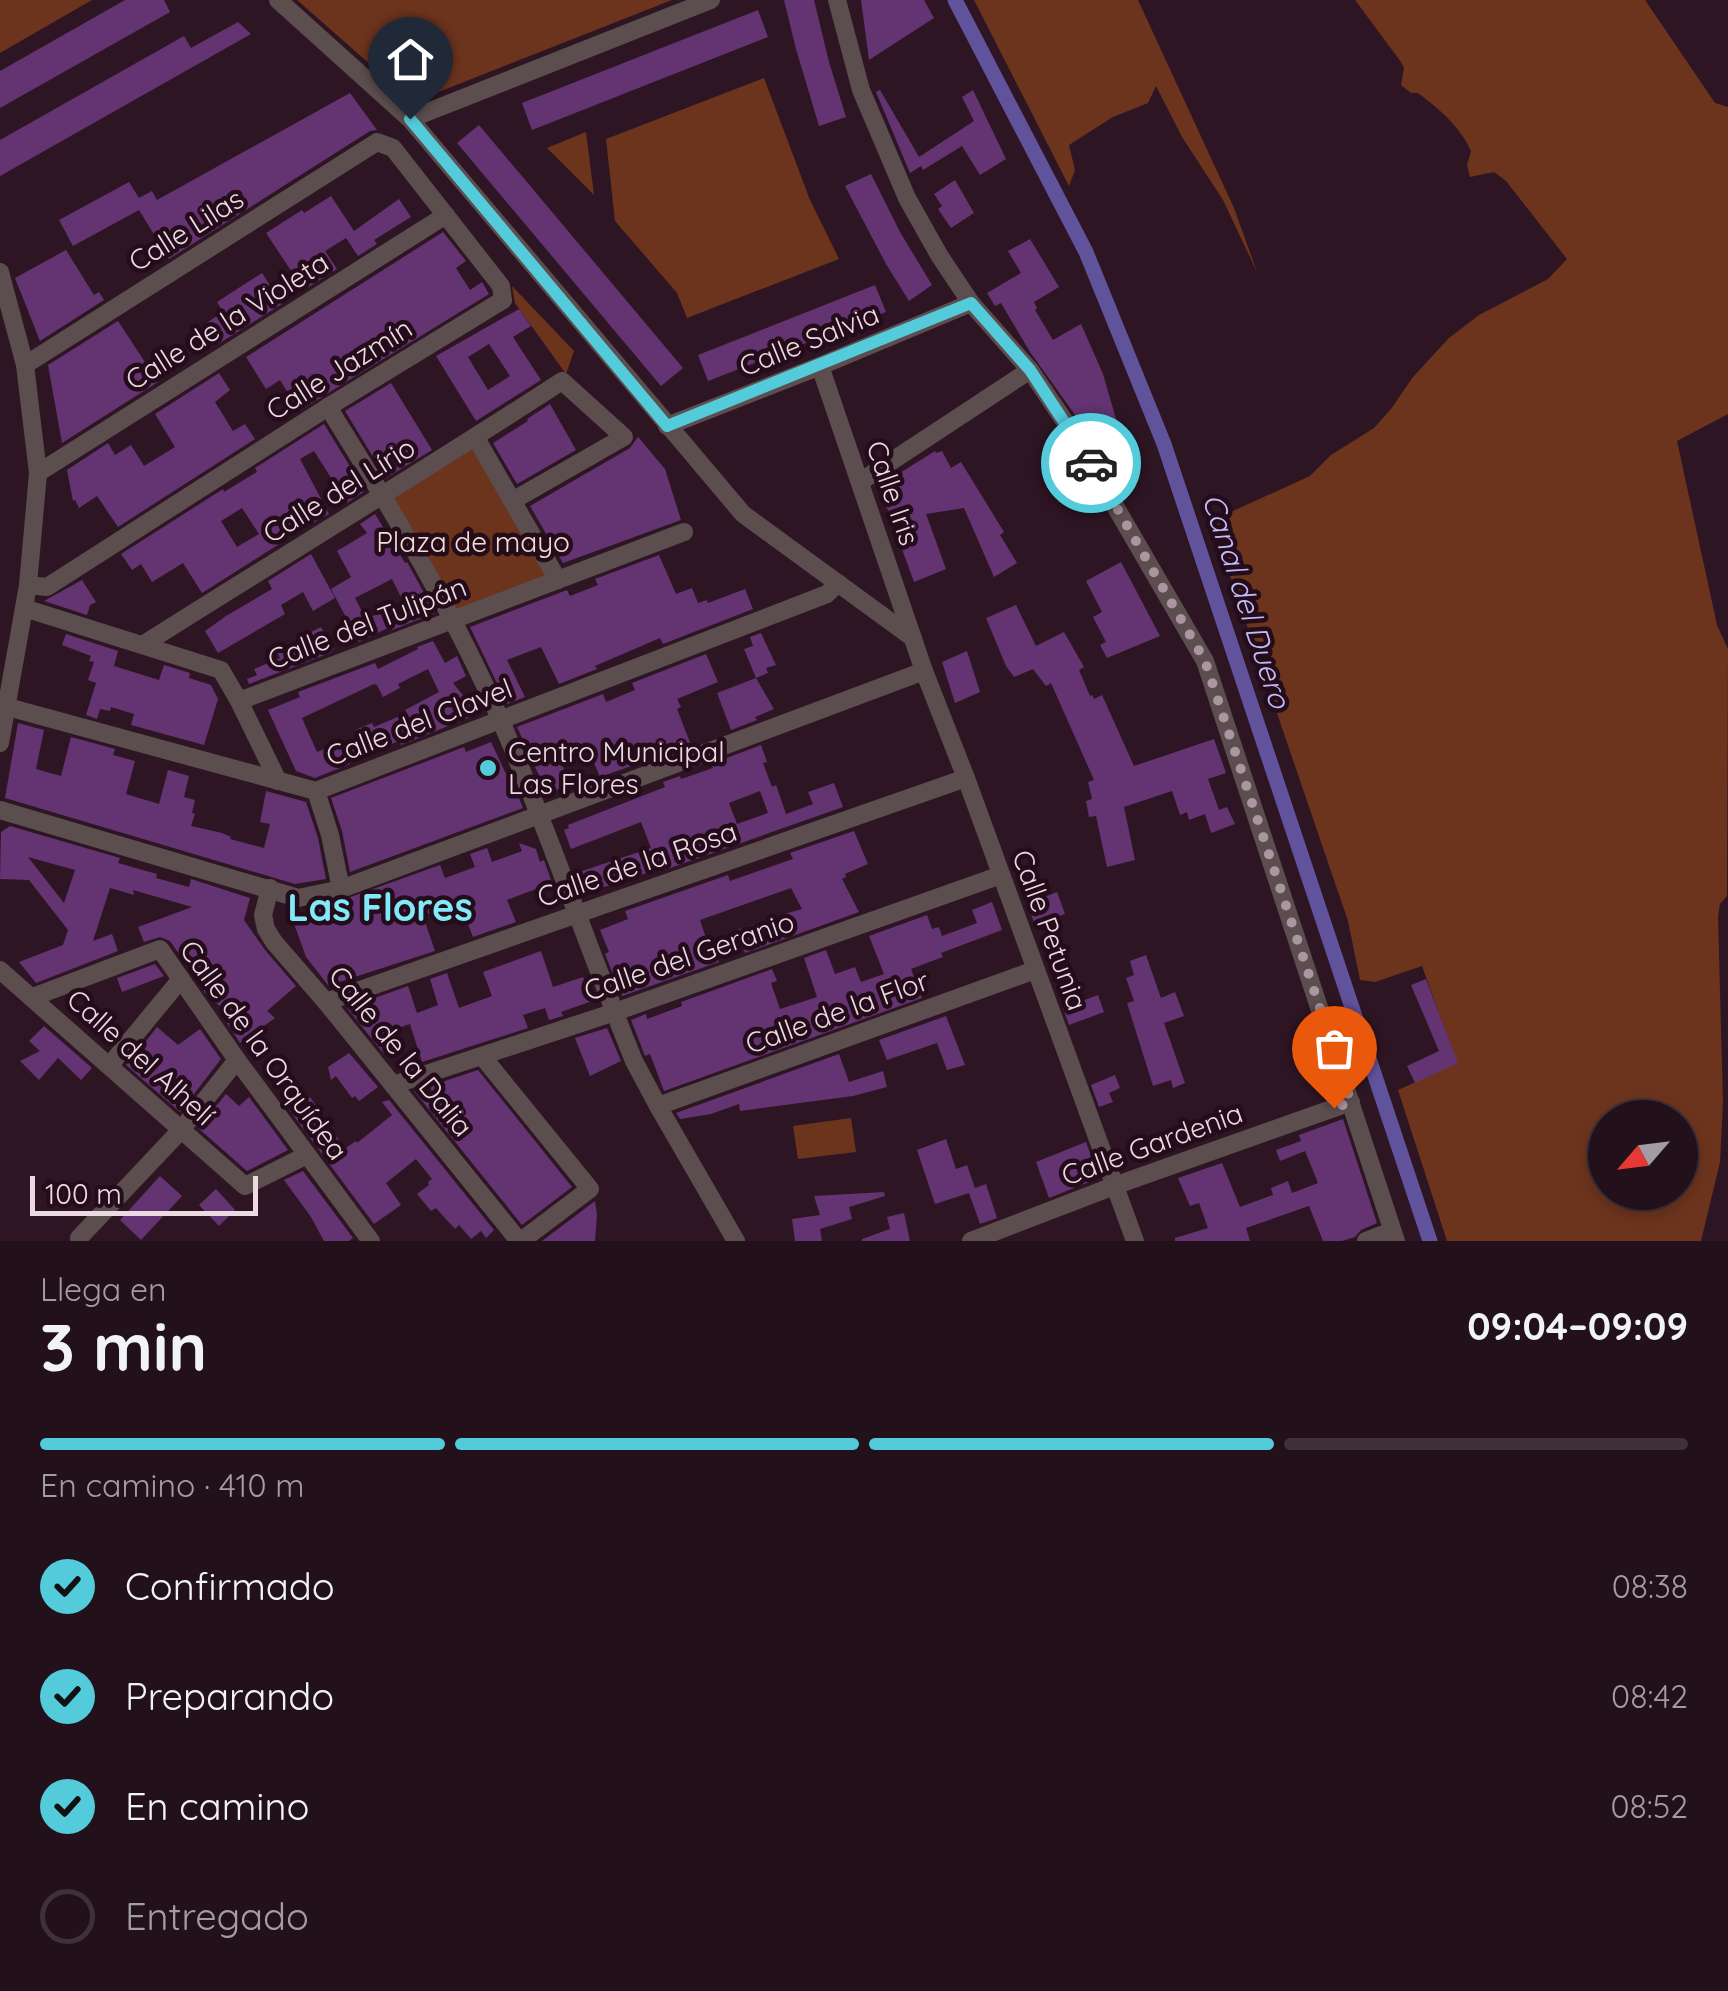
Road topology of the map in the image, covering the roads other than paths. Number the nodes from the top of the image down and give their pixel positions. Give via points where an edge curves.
1 (278, 0) edge
2 (710, 0) edge
3 (837, 0) edge
4 (410, 119) junction
5 (377, 142) joint
6 (446, 215) junction
7 (0, 272) edge
8 (971, 303) junction
9 (25, 365) junction
10 (820, 366) junction
11 (1030, 370) junction
12 (328, 408) junction
13 (667, 426) junction
14 (476, 438) junction
15 (38, 473) junction
16 (860, 482) junction
17 (382, 494) junction
18 (512, 501) junction
19 (684, 532) dead end
20 (558, 580) junction
21 (838, 583) junction
22 (28, 584) junction
23 (24, 608) junction
24 (452, 619) junction
25 (914, 638) junction
26 (144, 644) junction
27 (924, 671) junction
28 (239, 701) junction
29 (3, 705) edge
30 (500, 720) junction
31 (0, 743) edge
32 (966, 778) junction
33 (278, 781) junction
34 (316, 791) junction
35 (0, 810) edge
36 (538, 815) junction
37 (1000, 875) junction
38 (270, 888) junction
39 (342, 890) junction
40 (576, 914) junction
41 (0, 970) edge
42 (1035, 970) junction
43 (181, 979) junction
44 (32, 997) junction
45 (326, 1002) junction
46 (614, 1012) junction
47 (482, 1056) junction
48 (237, 1060) junction
49 (110, 1066) junction
50 (393, 1085) junction
51 (1351, 1102) junction
52 (658, 1106) junction
53 (181, 1130) junction
54 (307, 1155) junction
55 (1114, 1186) junction
56 (1394, 1236) edge
57 (994, 1237) edge
58 (79, 1238) dead end
59 (371, 1241) edge
60 (520, 1241) edge
61 (736, 1241) edge
62 (971, 1241) edge
63 (1135, 1241) edge
64 (1366, 1241) edge

1 - 4 street
2 - 4 street
3 - 8 street via 882,143
4 - 13 street
5 - 6 street, Calle Jazmín via 392,148
5 - 9 street, Calle Lilas
6 - 12 street, Calle Jazmín via 500,286 502,300
6 - 15 street, Calle de la Violeta
7 - 9 street
8 - 10 street, Calle Salvia
8 - 11 street
9 - 15 street
10 - 13 street, Calle Salvia
10 - 16 street, Calle Iris
11 - 16 street
11 - 51 street via 1205,661
12 - 17 street
12 - 22 street, Calle Jazmín via 47,586
13 - 21 street via 743,514
14 - 17 street, Calle del Lírio
14 - 18 street
14 - 18 street, Calle del Lírio via 562,381 624,437
15 - 22 street
16 - 25 street, Calle Iris
17 - 24 street
17 - 26 street, Calle del Lírio
18 - 20 street
19 - 20 street, Calle del Tulipán
20 - 24 street, Calle del Tulipán
21 - 25 street
21 - 30 street, Calle del Clavel via 827,594
22 - 23 street
23 - 26 street
23 - 29 street
24 - 28 street, Calle del Tulipán
24 - 30 street
25 - 27 street, Calle Petunia
26 - 28 street via 221,670
27 - 32 street, Calle Petunia
27 - 36 street
28 - 33 street
29 - 31 street
29 - 33 street, Calle del Clavel
30 - 34 street, Calle del Clavel
30 - 36 street
32 - 37 street, Calle Petunia
32 - 40 street, Calle de la Rosa
33 - 34 street, Calle del Clavel
34 - 39 street
35 - 38 street
36 - 39 street
36 - 40 street
37 - 42 street, Calle Petunia
37 - 46 street, Calle del Geranio
38 - 39 street via 298,898
38 - 45 street, Calle de la Dalia via 266,929
40 - 45 street, Calle de la Rosa
40 - 46 street
41 - 44 street, Calle del Alhelí
42 - 52 street, Calle de la Flor
42 - 55 street, Calle Petunia
43 - 44 street, Calle de la Orquídea via 160,949
43 - 48 street, Calle de la Orquídea
43 - 49 street
44 - 49 street, Calle del Alhelí
45 - 50 street, Calle de la Dalia
46 - 47 street, Calle del Geranio
46 - 52 street
47 - 50 street, Calle del Geranio
47 - 60 street via 590,1189
48 - 53 street
48 - 54 street, Calle de la Orquídea
49 - 53 street, Calle del Alhelí
50 - 60 street, Calle de la Dalia
51 - 55 street, Calle Gardenia
51 - 56 street
52 - 61 street
53 - 54 street, Calle del Alhelí via 244,1186
53 - 58 street
54 - 59 street, Calle de la Orquídea
55 - 57 street, Calle Gardenia
55 - 63 street, Calle Petunia
56 - 64 street
57 - 62 street, Calle Gardenia

